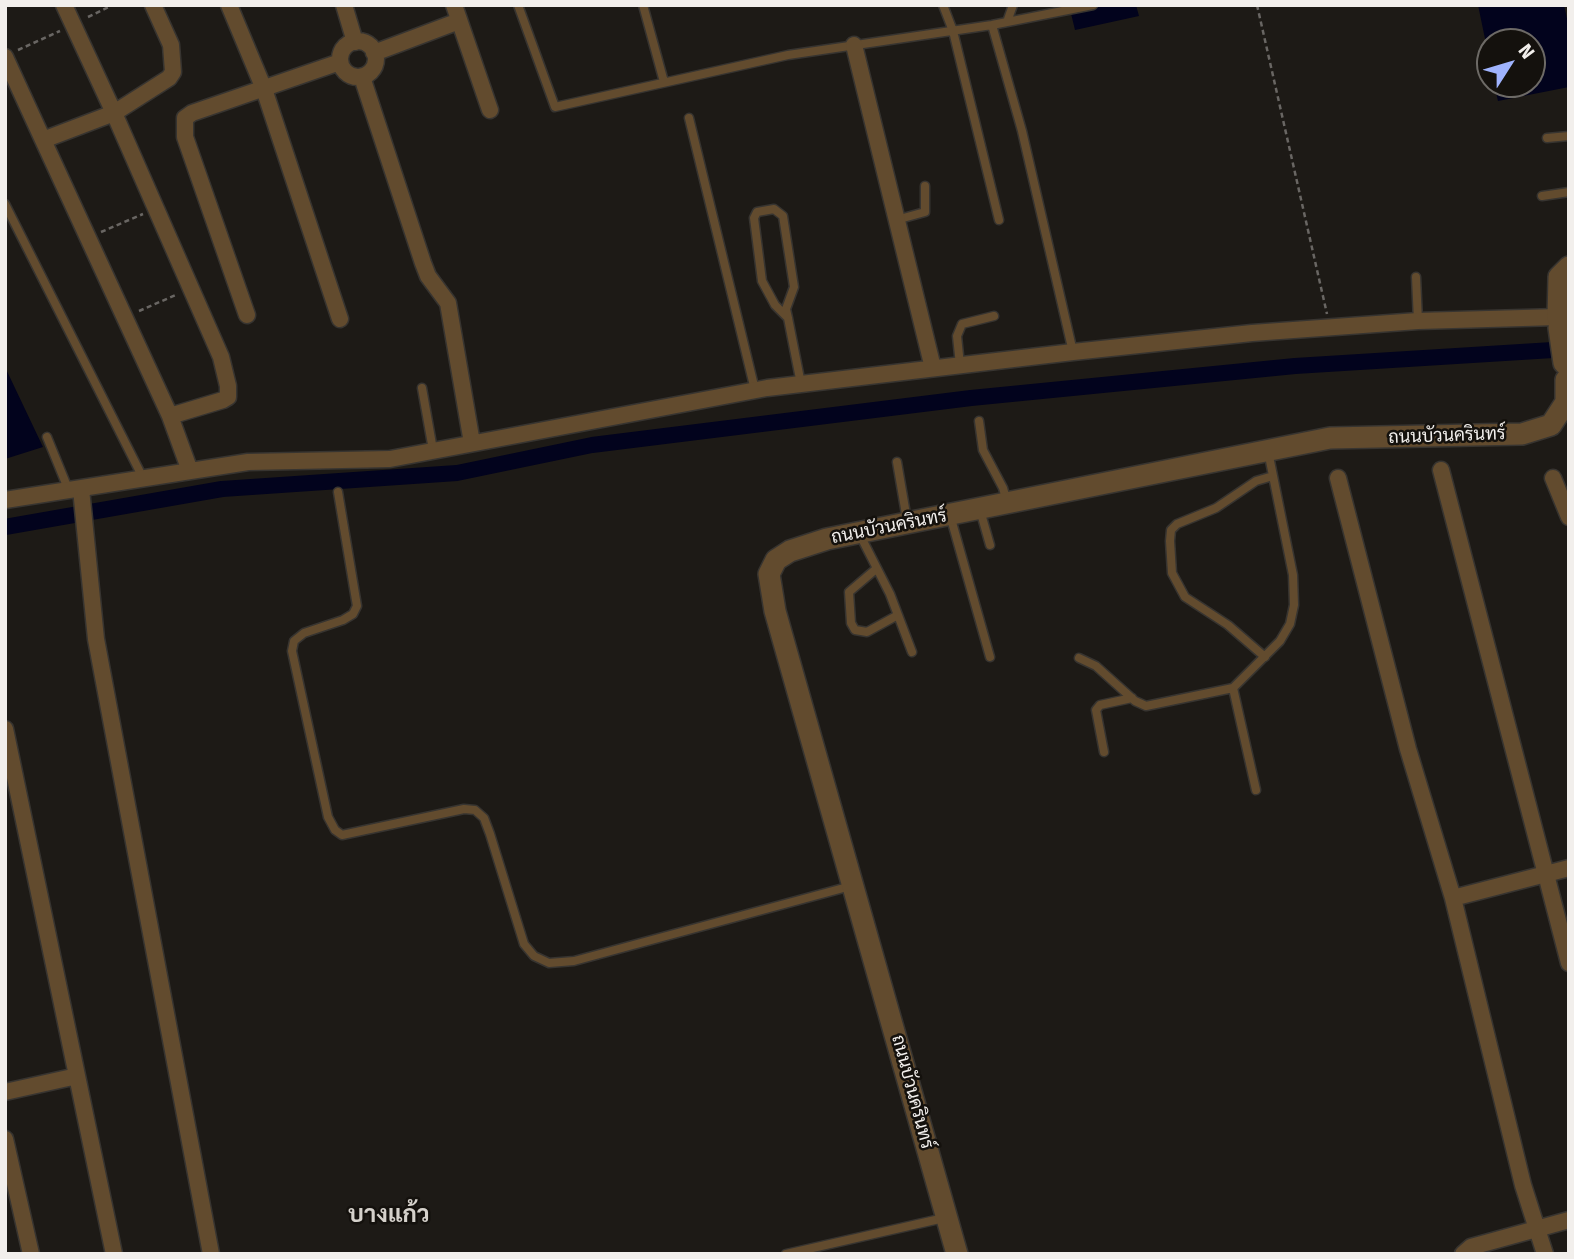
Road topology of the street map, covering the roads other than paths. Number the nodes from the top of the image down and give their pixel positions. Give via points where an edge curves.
1 (64, 5) edge
2 (153, 5) edge
3 (229, 5) edge
4 (344, 5) edge
5 (518, 5) edge
6 (643, 5) edge
7 (943, 5) edge
8 (1013, 5) edge
9 (1093, 5) edge
10 (456, 13) edge
11 (1007, 22) junction
12 (992, 25) junction
13 (953, 31) junction
14 (355, 42) junction
15 (854, 45) junction
16 (374, 53) junction
17 (11, 54) edge
18 (340, 62) junction
19 (362, 77) junction
20 (664, 82) junction
21 (264, 89) junction
22 (489, 110) dead end
23 (114, 113) junction
24 (689, 118) dead end
25 (1569, 135) edge
26 (1547, 138) dead end
27 (43, 140) junction
28 (925, 186) dead end
29 (1569, 192) edge
30 (1542, 195) dead end
31 (5, 204) edge
32 (896, 220) junction
33 (999, 220) dead end
34 (1569, 267) edge
35 (1416, 277) dead end
36 (247, 315) dead end
37 (994, 316) dead end
38 (788, 318) junction
39 (340, 319) dead end
40 (1418, 321) junction
41 (1559, 323) junction
42 (1073, 352) junction
43 (960, 365) junction
44 (933, 368) junction
45 (1566, 375) edge
46 (801, 384) junction
47 (422, 388) dead end
48 (755, 390) junction
49 (170, 416) junction
50 (979, 421) dead end
51 (47, 437) dead end
52 (472, 443) junction
53 (433, 450) junction
54 (1268, 451) junction
55 (897, 462) dead end
56 (1441, 470) dead end
57 (190, 471) junction
58 (1273, 476) junction
59 (142, 477) junction
60 (1338, 478) dead end
61 (1553, 478) dead end
62 (77, 490) junction
63 (338, 492) dead end
64 (5, 500) edge
65 (1007, 505) junction
66 (980, 510) junction
67 (950, 515) junction
68 (1569, 517) edge
69 (908, 523) junction
70 (859, 533) junction
71 (990, 545) dead end
72 (876, 569) junction
73 (898, 615) junction
74 (912, 652) dead end
75 (1265, 656) junction
76 (990, 657) dead end
77 (1079, 658) dead end
78 (1233, 688) junction
79 (1132, 698) junction
80 (5, 729) edge
81 (1104, 752) dead end
82 (1256, 790) dead end
83 (1569, 868) edge
84 (1547, 875) junction
85 (854, 885) junction
86 (1453, 898) junction
87 (1569, 962) edge
88 (77, 1076) junction
89 (5, 1092) edge
90 (5, 1139) edge
91 (947, 1218) junction
92 (1569, 1220) edge
93 (1538, 1229) junction
94 (31, 1254) edge
95 (114, 1254) edge
96 (211, 1254) edge
97 (786, 1254) edge
98 (957, 1254) edge
99 (1463, 1254) edge
100 (1545, 1254) edge

1 - 23 street
2 - 23 street via 171,45 173,72
3 - 21 street
4 - 14 street
5 - 20 lane via 555,107
6 - 20 lane
7 - 13 lane
8 - 11 lane
9 - 11 lane
10 - 16 street
10 - 22 street
11 - 12 lane
12 - 13 lane
12 - 42 lane via 1022,131
13 - 15 lane
13 - 33 lane
14 - 16 street via 366,44
14 - 18 street via 343,49
15 - 20 lane
15 - 32 street
16 - 19 street via 373,67
17 - 27 street
18 - 19 street via 348,74
18 - 21 street
19 - 52 street via 423,263 448,303
21 - 36 street via 192,113 183,125
21 - 39 street
23 - 27 street
23 - 49 street via 221,357 228,397
24 - 48 lane
25 - 26 lane
27 - 49 street
28 - 32 lane via 925,212
29 - 30 lane
31 - 59 lane
32 - 44 street
34 - 41 street, ถนนบัวนครินทร์ via 1559,276
35 - 40 lane
37 - 43 lane via 962,324 957,336
38 - 38 lane via 786,303 794,287 783,216 774,209 757,212 762,281
38 - 46 lane
40 - 41 street
40 - 42 street
41 - 45 street, ถนนบัวนครินทร์
42 - 43 street
43 - 44 street
44 - 46 street
45 - 54 street, ถนนบัวนครินทร์ via 1566,402 1551,425 1522,434 1330,438
46 - 48 street
47 - 53 lane
48 - 52 street
49 - 57 street
50 - 65 lane via 983,450
51 - 62 lane
52 - 53 street
53 - 57 street via 380,460 248,462
54 - 58 lane
54 - 65 street, ถนนบัวนครินทร์
55 - 69 lane
56 - 84 street
57 - 59 street
58 - 75 lane via 1293,575 1294,605 1285,632
58 - 75 lane via 1177,524 1170,541 1172,573 1185,597
59 - 62 street
60 - 86 street via 1408,749
61 - 68 street
62 - 64 street
62 - 96 street via 86,519 96,639
63 - 85 lane via 357,606 343,620 304,633 292,652 328,817 335,830 342,835 475,810 490,834 524,944 534,956 549,963 574,961
65 - 66 street, ถนนบัวนครินทร์
66 - 67 street, ถนนบัวนครินทร์
66 - 71 lane
67 - 69 street, ถนนบัวนครินทร์
67 - 76 lane
69 - 70 street, ถนนบัวนครินทร์
70 - 72 lane
70 - 85 street, ถนนบัวนครินทร์ via 790,551 776,560 769,574 775,611
72 - 73 lane
72 - 73 lane via 849,592 851,623 855,630 867,632
73 - 74 lane
75 - 78 lane
77 - 79 lane via 1096,666
78 - 79 lane via 1146,706
78 - 82 lane
79 - 81 lane via 1096,710
80 - 88 street
83 - 84 street
84 - 86 street
84 - 87 street
85 - 91 street, ถนนบัวนครินทร์
86 - 93 street via 1523,1185
88 - 89 street
88 - 95 street
90 - 94 street
91 - 97 lane
91 - 98 street, ถนนบัวนครินทร์
92 - 93 street
93 - 99 street via 1471,1247
93 - 100 street

